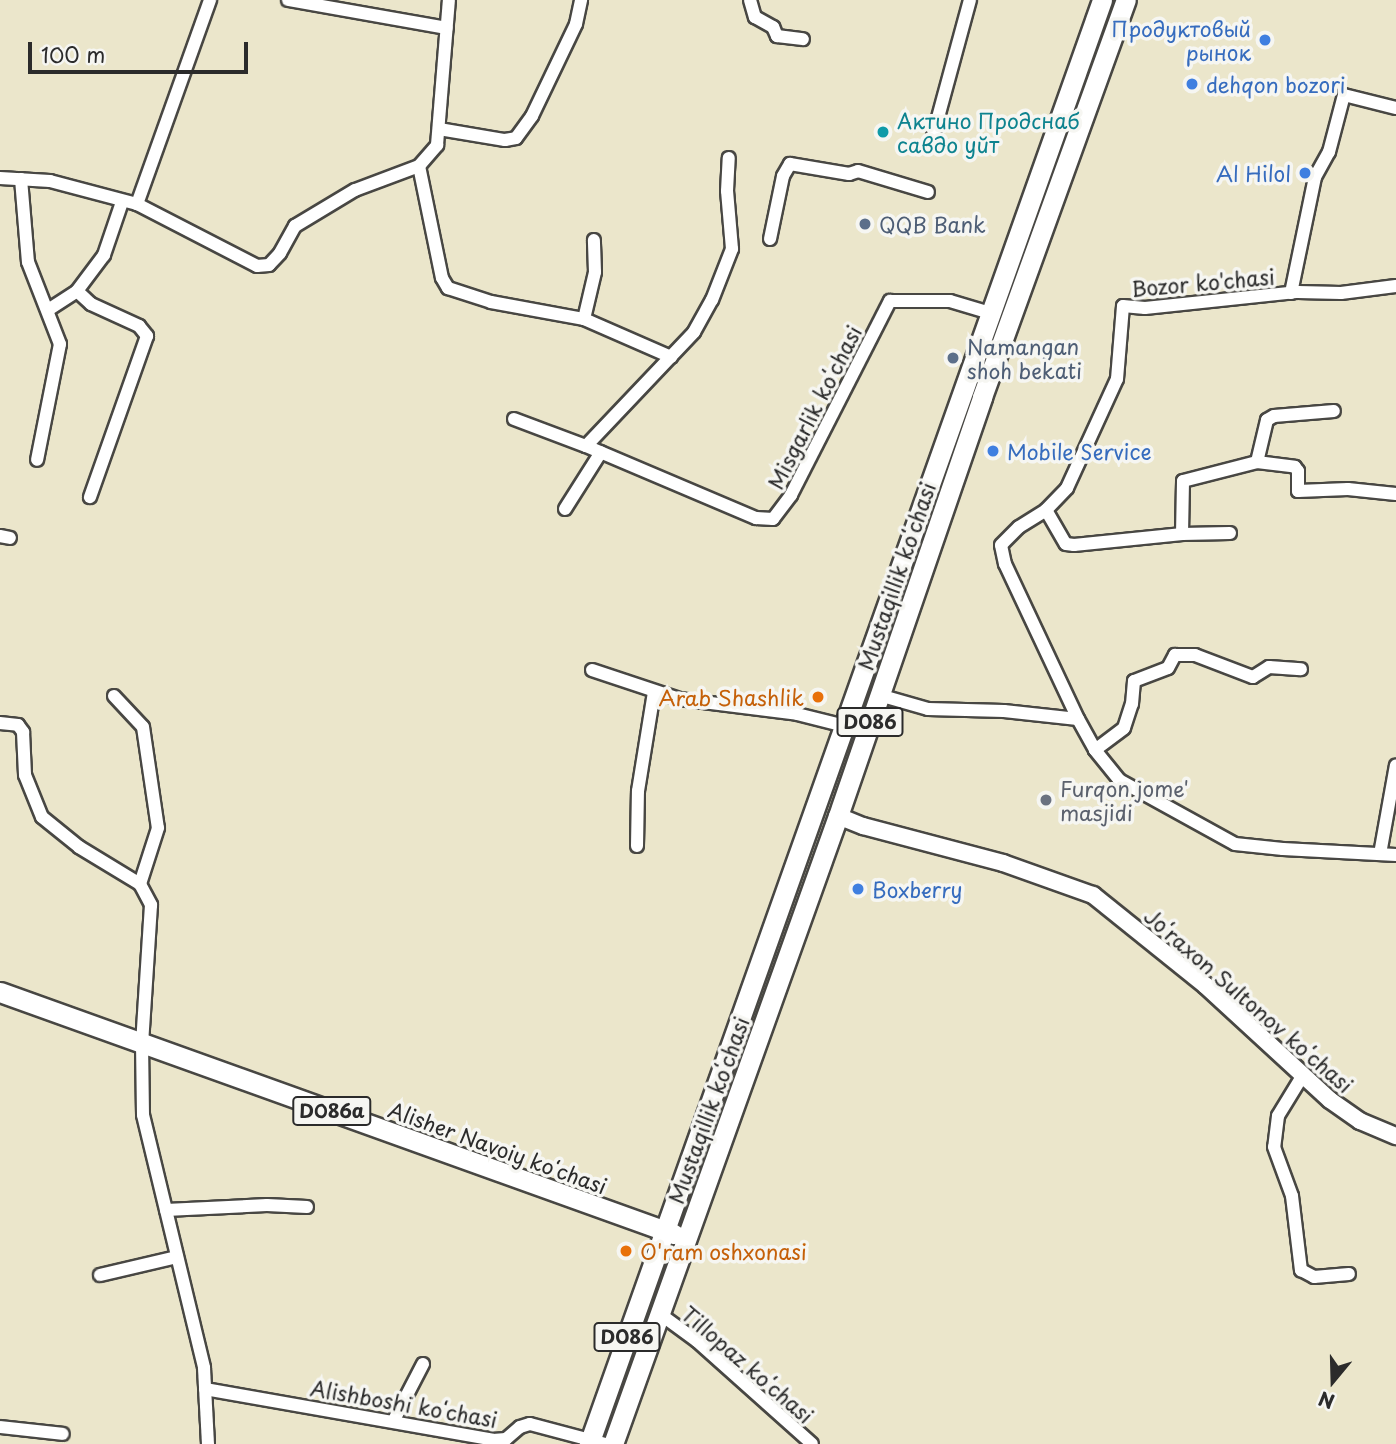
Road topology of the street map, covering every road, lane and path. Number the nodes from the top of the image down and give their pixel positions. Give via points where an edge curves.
1 (210, 0) edge
2 (288, 0) edge
3 (449, 0) edge
4 (581, 0) edge
5 (750, 0) edge
6 (970, 0) edge
7 (1102, 0) edge
8 (1126, 0) edge
9 (447, 28) junction
10 (803, 39) dead end
11 (1396, 108) edge
12 (439, 128) junction
13 (933, 136) dead end
14 (729, 158) dead end
15 (419, 166) junction
16 (0, 178) edge
17 (21, 180) junction
18 (928, 192) dead end
19 (122, 202) junction
20 (137, 204) junction
21 (770, 239) dead end
22 (594, 240) dead end
23 (1396, 286) edge
24 (77, 291) junction
25 (1291, 293) junction
26 (48, 310) junction
27 (990, 313) junction
28 (584, 319) junction
29 (671, 356) junction
30 (1334, 411) dead end
31 (514, 419) dead end
32 (586, 446) junction
33 (601, 452) junction
34 (37, 460) dead end
35 (1257, 462) junction
36 (1396, 494) edge
37 (90, 497) dead end
38 (565, 509) dead end
39 (1046, 510) junction
40 (1230, 533) dead end
41 (1182, 534) junction
42 (1301, 669) dead end
43 (592, 670) dead end
44 (654, 692) junction
45 (879, 695) junction
46 (114, 696) dead end
47 (1077, 719) junction
48 (0, 723) edge
49 (845, 726) junction
50 (1095, 750) junction
51 (1396, 765) edge
52 (838, 816) junction
53 (637, 846) dead end
54 (1380, 854) junction
55 (1396, 855) edge
56 (140, 884) junction
57 (0, 992) edge
58 (142, 1043) junction
59 (1303, 1075) junction
60 (1396, 1136) edge
61 (307, 1207) dead end
62 (166, 1210) junction
63 (664, 1230) junction
64 (686, 1238) junction
65 (177, 1258) junction
66 (1349, 1274) dead end
67 (100, 1275) dead end
68 (660, 1314) junction
69 (423, 1364) dead end
70 (205, 1389) junction
71 (394, 1420) junction
72 (0, 1427) edge
73 (63, 1434) dead end
74 (595, 1442) edge
75 (208, 1444) edge
76 (613, 1444) edge
77 (812, 1444) edge

1 - 20 street
2 - 9 street
3 - 9 street
4 - 12 street via 576,24 532,116 516,138
5 - 10 street via 755,17 774,27 777,36
6 - 13 street
7 - 27 main road, Mustaqillik koʻchasi / D086
8 - 45 main road, Mustaqillik koʻchasi / D086
9 - 12 street
11 - 25 street via 1344,95 1329,152 1315,177
12 - 15 street via 437,145
14 - 29 street via 732,249 694,332
15 - 20 street via 355,190 302,221 269,265 257,266
15 - 28 street via 442,278 448,288 491,302
16 - 17 street
17 - 19 street via 50,181
17 - 26 street via 28,262
18 - 21 street via 858,172 790,164 783,176
19 - 20 street
19 - 24 street via 104,255
22 - 28 street via 595,272
23 - 25 street, Bozor ko'chasi
24 - 26 street
24 - 37 street via 91,304 139,326 147,336
25 - 39 street, Bozor ko'chasi via 1146,308 1123,306 1117,379 1067,488
26 - 34 street via 61,352
27 - 33 street, Misgarlik koʻchasi via 950,302 890,301 791,495 773,519 756,518
27 - 49 main road, Mustaqillik koʻchasi / D086
28 - 29 street
29 - 32 street
30 - 35 street via 1267,420
31 - 32 street, Misgarlik koʻchasi
32 - 33 street, Misgarlik koʻchasi
33 - 38 street
35 - 36 street via 1294,467 1298,491 1348,489
35 - 41 street via 1183,481
39 - 41 street via 1066,544
39 - 47 street, Bozor ko'chasi via 1001,545 1005,564
40 - 41 street
42 - 50 street via 1269,667 1254,677 1195,655 1175,655 1168,668 1134,681 1124,728
43 - 44 street
44 - 49 street
44 - 53 street via 638,791
45 - 47 street via 928,709
45 - 52 main road, Mustaqillik koʻchasi / D086
46 - 56 street via 143,727 158,828
47 - 50 street
48 - 56 street via 18,724 23,732 25,775 42,817 79,847
49 - 63 main road, Mustaqillik koʻchasi / D086
50 - 54 street via 1119,780 1235,844
51 - 54 street
52 - 59 street, Joʻraxon Sultonov koʻchasi via 1003,863 1093,895 1205,985
52 - 64 main road, Mustaqillik koʻchasi / D086
54 - 55 street
56 - 58 street via 151,905
57 - 58 main road, Alisher Navoiy koʻchasi / D086a
58 - 62 street via 143,1115
58 - 63 main road, Alisher Navoiy koʻchasi / D086a
59 - 60 street, Joʻraxon Sultonov koʻchasi via 1360,1121
59 - 66 street via 1278,1116 1274,1146 1292,1196 1301,1270 1314,1277
61 - 62 street
62 - 65 street
63 - 64 main road, D086a
63 - 74 main road, Mustaqillik koʻchasi / D086
64 - 68 main road, Mustaqillik koʻchasi / D086
65 - 67 street
65 - 70 street
68 - 76 main road, Mustaqillik koʻchasi / D086
68 - 77 street, Tillopaz koʻchasi via 697,1341
69 - 71 street
70 - 71 street, Alishboshi koʻchasi
70 - 75 street
71 - 74 street, Alishboshi koʻchasi via 500,1441 530,1424
72 - 73 street

